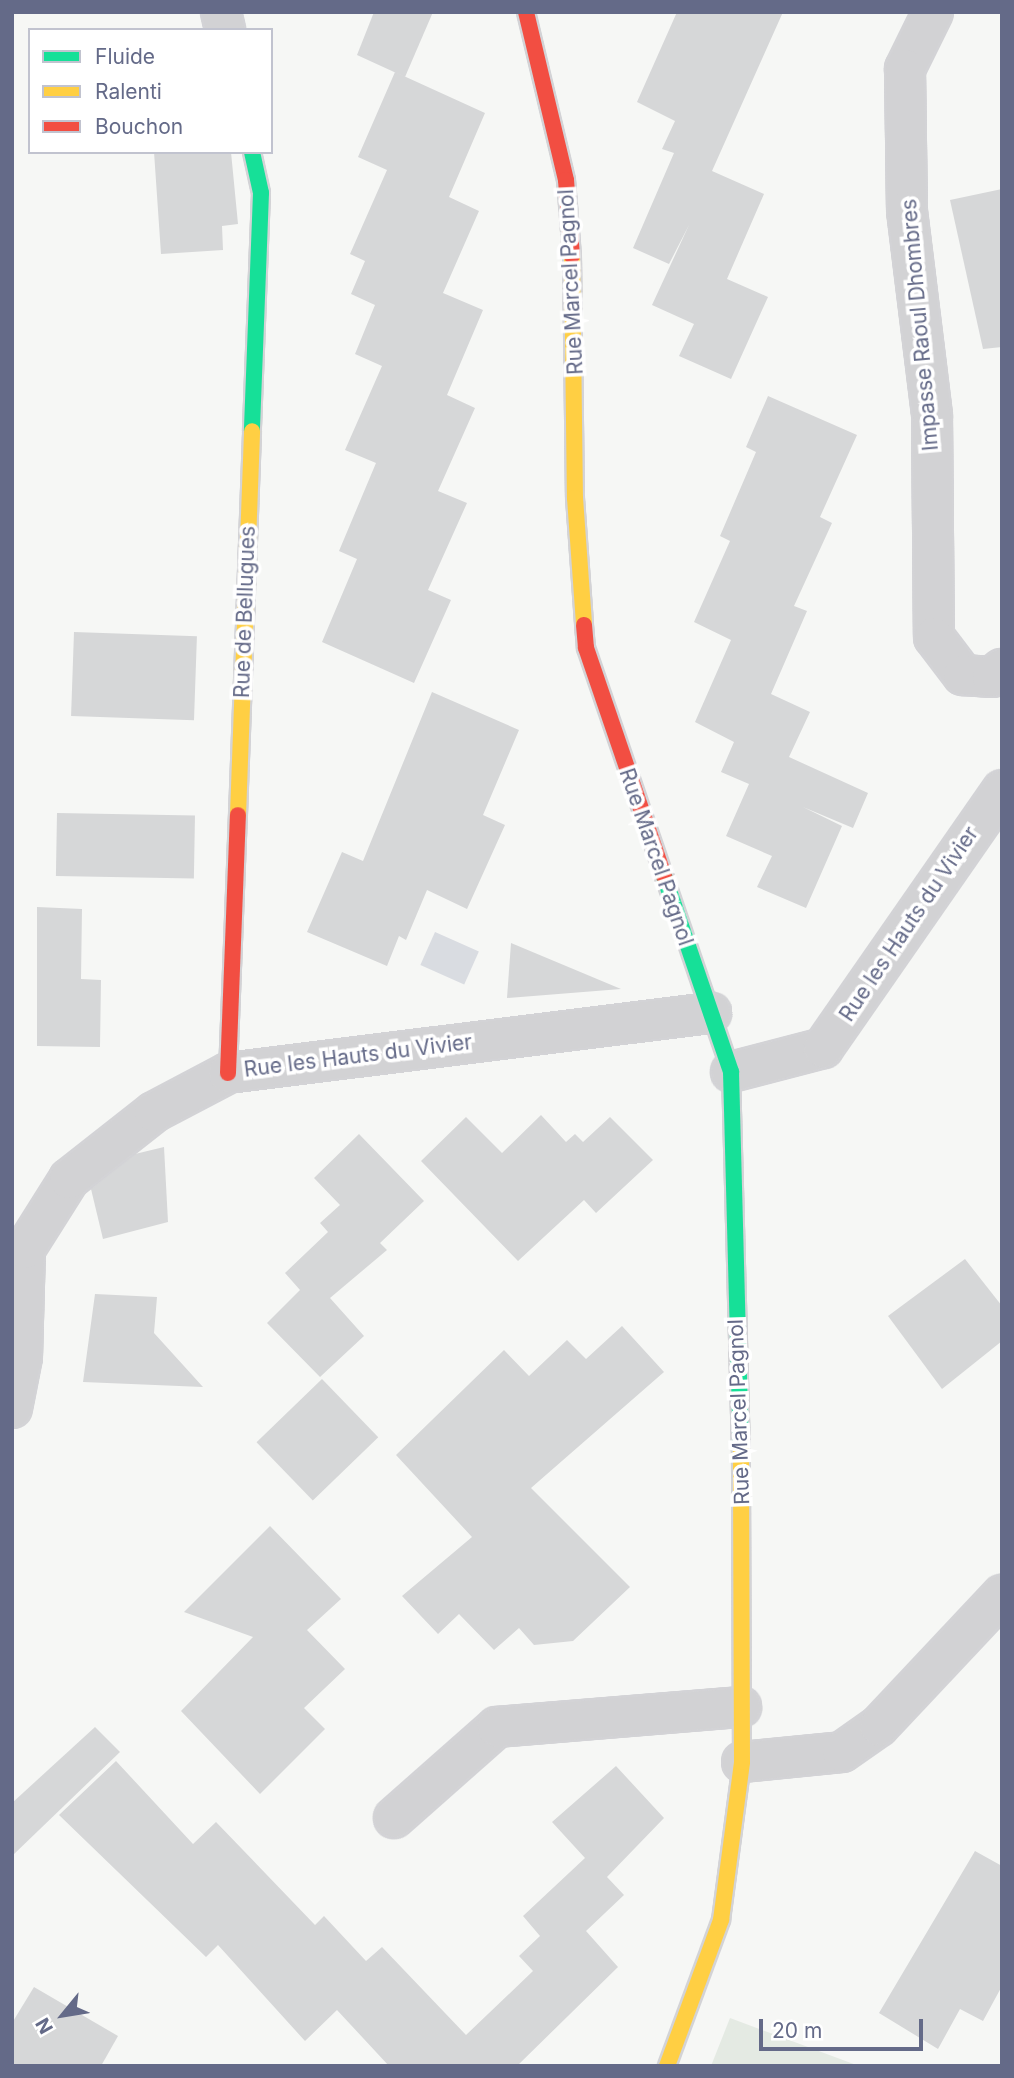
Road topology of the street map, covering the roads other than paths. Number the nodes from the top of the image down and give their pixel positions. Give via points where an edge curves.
1 (526, 12) edge
2 (933, 12) edge
3 (252, 154) edge
4 (1002, 669) edge
5 (1002, 790) edge
6 (711, 1013) junction
7 (731, 1072) junction
8 (228, 1073) junction
9 (12, 1408) edge
10 (1002, 1595) edge
11 (741, 1707) junction
12 (742, 1762) junction
13 (394, 1818) dead end
14 (667, 2066) edge

1 - 6 street, Rue Marcel Pagnol via 566,180 578,324 575,498 586,648
2 - 4 street, Impasse Raoul Dhombres via 905,69 907,211 932,416 934,637 963,676 992,677
3 - 8 street, Rue de Bellugues via 261,193
5 - 7 street, Rue les Hauts du Vivier via 823,1048
6 - 7 street, Rue Marcel Pagnol
6 - 8 street, Rue les Hauts du Vivier
7 - 11 street, Rue Marcel Pagnol via 743,1508
8 - 9 street, Rue les Hauts du Vivier via 154,1112 69,1179 25,1249 22,1357
10 - 12 street via 880,1726 842,1752
11 - 12 street, Rue Marcel Pagnol
11 - 13 street via 497,1727
12 - 14 street, Rue Marcel Pagnol via 721,1920

